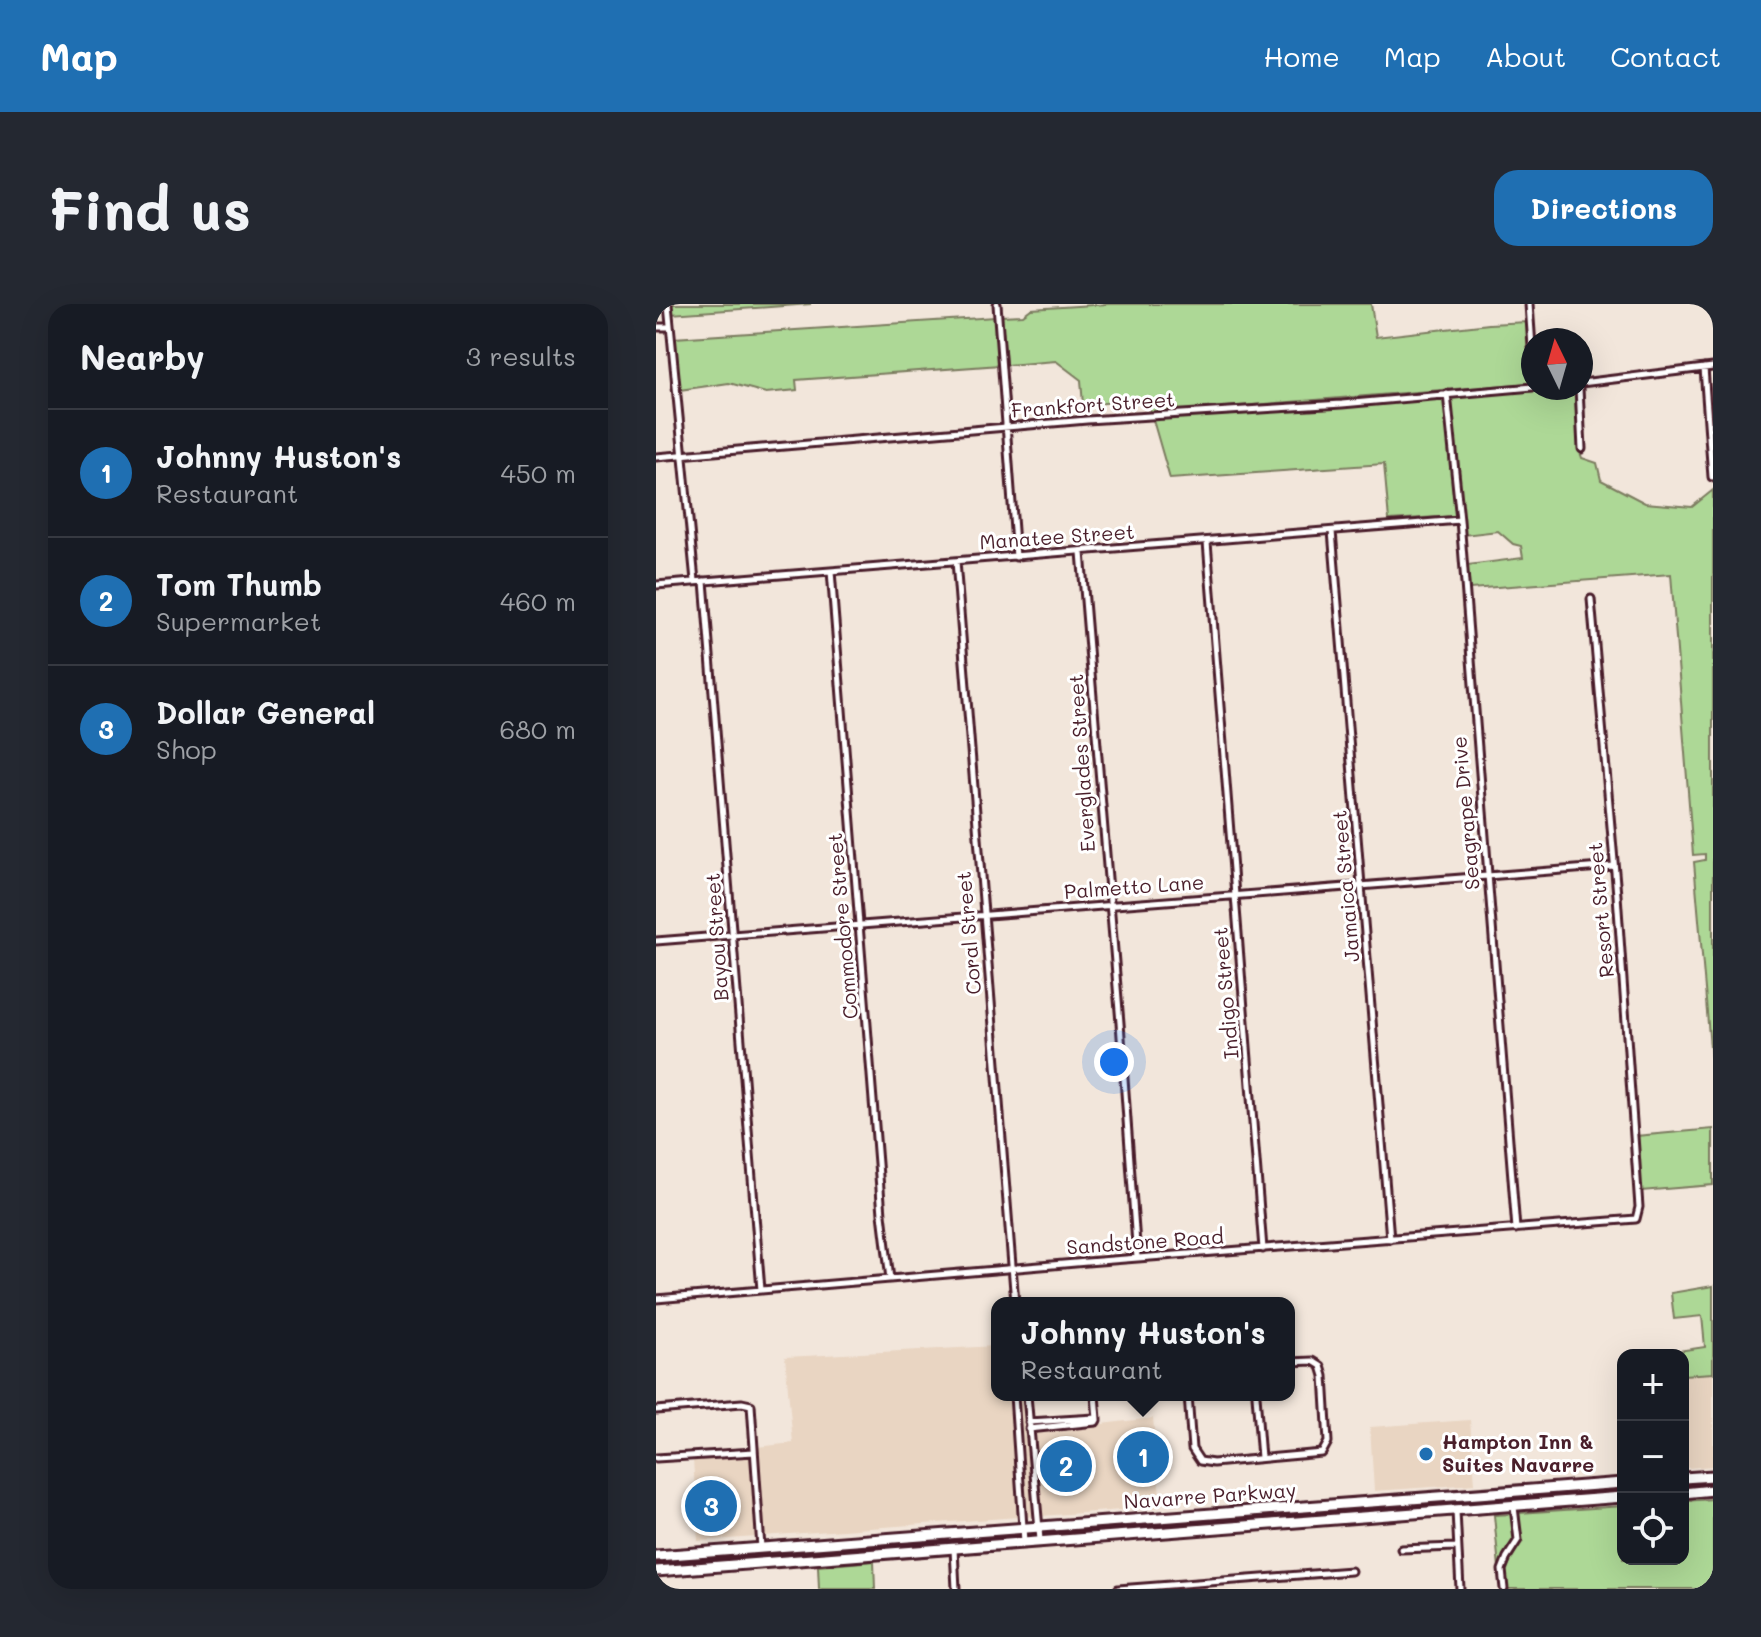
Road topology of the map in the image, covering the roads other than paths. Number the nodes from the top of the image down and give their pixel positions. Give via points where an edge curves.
1 (668, 304) edge
2 (997, 304) edge
3 (1529, 304) edge
4 (656, 327) edge
5 (669, 327) junction
6 (1531, 328) edge
7 (1713, 367) edge
8 (1704, 368) junction
9 (1593, 383) edge
10 (1521, 388) edge
11 (1447, 394) junction
12 (1580, 400) edge
13 (1008, 428) junction
14 (1582, 449) dead end
15 (682, 455) junction
16 (656, 457) edge
17 (1712, 477) edge
18 (1460, 520) junction
19 (1332, 531) junction
20 (1207, 542) junction
21 (1081, 552) junction
22 (1016, 557) junction
23 (956, 561) junction
24 (831, 571) junction
25 (695, 581) junction
26 (704, 581) junction
27 (656, 585) edge
28 (1591, 599) dead end
29 (1614, 866) junction
30 (1488, 875) junction
31 (1362, 885) junction
32 (1234, 897) junction
33 (1110, 904) junction
34 (984, 915) junction
35 (860, 924) junction
36 (733, 935) junction
37 (656, 941) edge
38 (1636, 1219) joint
39 (1516, 1229) junction
40 (1390, 1239) junction
41 (1263, 1249) junction
42 (1137, 1258) junction
43 (1013, 1269) junction
44 (890, 1279) junction
45 (761, 1290) junction
46 (1015, 1297) edge
47 (656, 1299) edge
48 (1295, 1362) edge
49 (1014, 1401) edge
50 (1027, 1401) edge
51 (1095, 1401) edge
52 (1188, 1401) edge
53 (1256, 1401) edge
54 (656, 1410) edge
55 (1029, 1426) junction
56 (754, 1452) junction
57 (656, 1458) edge
58 (1261, 1458) junction
59 (1712, 1476) edge
60 (1689, 1478) edge
61 (1617, 1483) edge
62 (1712, 1490) edge
63 (1689, 1492) edge
64 (1617, 1497) edge
65 (1514, 1505) junction
66 (1456, 1510) junction
67 (1196, 1515) junction
68 (1039, 1527) junction
69 (1022, 1528) junction
70 (1196, 1530) junction
71 (850, 1541) junction
72 (1040, 1541) junction
73 (823, 1543) junction
74 (1024, 1543) junction
75 (1456, 1547) junction
76 (762, 1548) junction
77 (954, 1548) junction
78 (1401, 1549) dead end
79 (656, 1556) edge
80 (828, 1558) junction
81 (798, 1560) junction
82 (656, 1571) edge
83 (1351, 1571) dead end
84 (956, 1589) edge
85 (1118, 1589) edge
86 (1460, 1589) edge
87 (1504, 1589) edge

1 - 5 street
2 - 13 street
3 - 6 street
4 - 5 street
5 - 15 street
7 - 8 street
8 - 9 street
8 - 17 street
10 - 11 street, Frankfort Street
11 - 13 street, Frankfort Street
11 - 18 street, Seagrape Drive
12 - 14 street
13 - 15 street, Frankfort Street
13 - 22 street
15 - 16 street, Frankfort Street
15 - 25 street
18 - 19 street, Manatee Street
18 - 30 street, Seagrape Drive
19 - 20 street, Manatee Street
19 - 31 street, Jamaica Street
20 - 21 street, Manatee Street
20 - 32 street, Indigo Street
21 - 22 street, Manatee Street
21 - 33 street, Everglades Street
22 - 23 street, Manatee Street
23 - 24 street, Manatee Street
23 - 34 street, Coral Street
24 - 26 street, Manatee Street
24 - 35 street, Commodore Street
25 - 26 street, Manatee Street
25 - 27 street, Manatee Street
26 - 36 street, Bayou Street
28 - 29 street, Resort Street
29 - 30 street, Palmetto Lane
29 - 38 street, Resort Street
30 - 31 street, Palmetto Lane
30 - 39 street, Seagrape Drive
31 - 32 street, Palmetto Lane
31 - 40 street, Jamaica Street
32 - 33 street, Palmetto Lane
32 - 41 street, Indigo Street
33 - 34 street, Palmetto Lane
33 - 42 street, Everglades Street
34 - 35 street, Palmetto Lane
34 - 43 street, Coral Street
35 - 36 street, Palmetto Lane
35 - 44 street, Commodore Street
36 - 37 street, Palmetto Lane
36 - 45 street, Bayou Street
38 - 39 street, Sandstone Road
39 - 40 street, Sandstone Road
40 - 41 street, Sandstone Road
41 - 42 street, Sandstone Road
42 - 43 street, Sandstone Road
43 - 44 street, Sandstone Road
43 - 46 street, Coral Street
44 - 45 street, Sandstone Road
45 - 47 street, Sandstone Road
48 - 58 street via 1321,1366 1327,1446 1319,1454
49 - 69 street
50 - 55 street
51 - 55 street via 1097,1420
52 - 58 street via 1197,1458 1213,1463
53 - 58 street
54 - 56 street via 749,1404
55 - 68 street
56 - 57 street
56 - 76 street
59 - 60 highway
59 - 62 street
61 - 67 highway, Navarre Parkway
62 - 63 highway
64 - 65 highway, Navarre Parkway
65 - 66 highway, Navarre Parkway
65 - 87 street via 1518,1540 1502,1570
66 - 70 highway, Navarre Parkway
66 - 75 street
67 - 68 highway, Navarre Parkway
67 - 70 street
68 - 69 highway, Navarre Parkway
68 - 72 street
69 - 71 highway, Navarre Parkway
69 - 74 street
70 - 72 highway, Navarre Parkway
71 - 73 highway, Navarre Parkway
71 - 80 highway
72 - 74 highway, Navarre Parkway
73 - 76 highway, Navarre Parkway
73 - 81 highway
74 - 77 highway, Navarre Parkway
75 - 78 street
75 - 86 street
76 - 79 highway, Navarre Parkway
77 - 80 highway, Navarre Parkway
77 - 84 street
80 - 81 highway, Navarre Parkway
81 - 82 highway, Navarre Parkway
83 - 85 street

